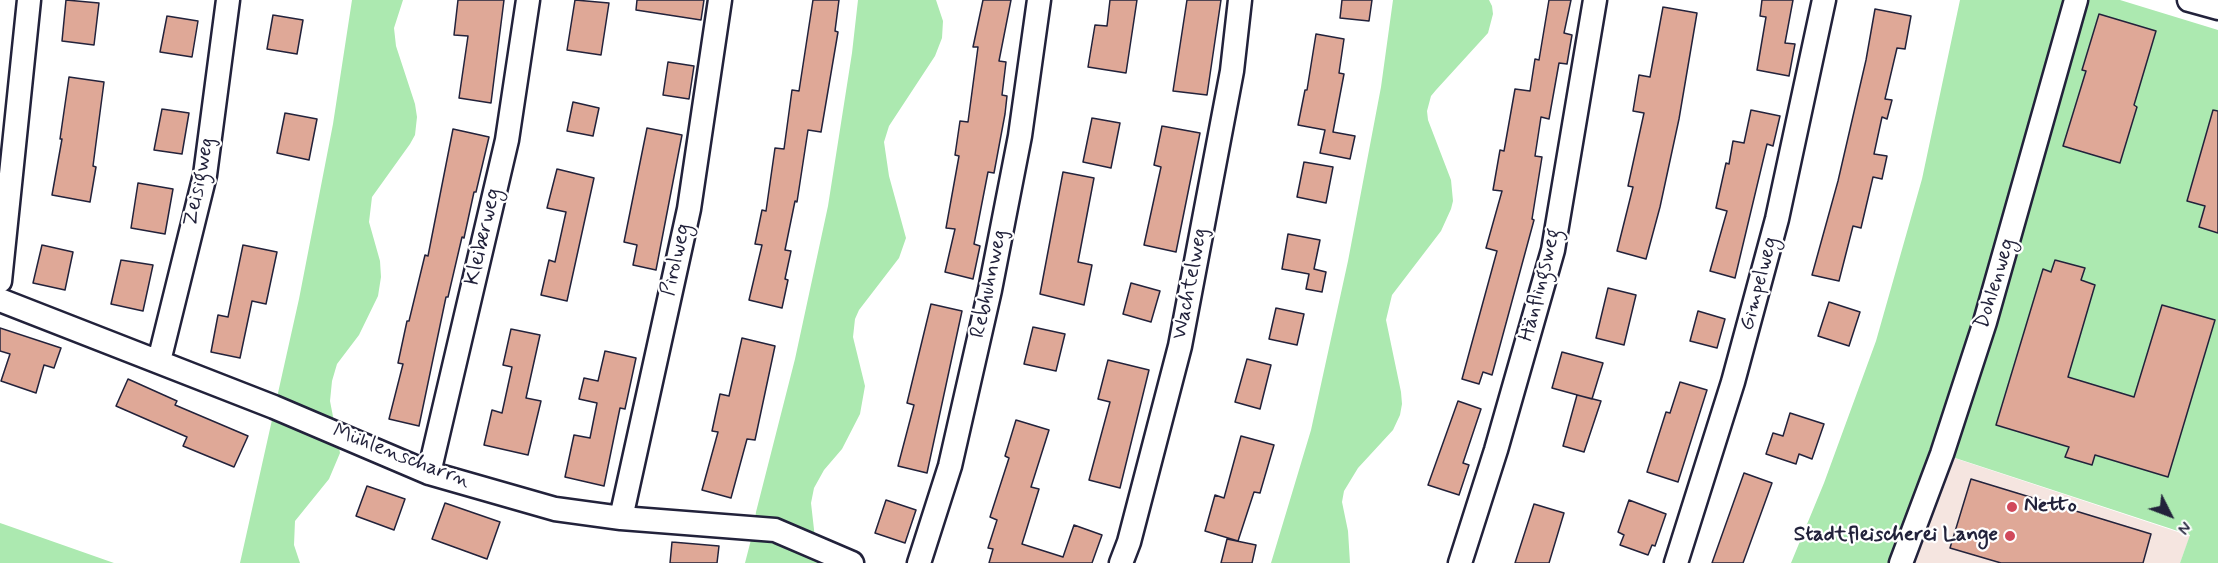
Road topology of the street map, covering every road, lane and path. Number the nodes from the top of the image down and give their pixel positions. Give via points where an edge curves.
1 (29, 0) edge
2 (228, 0) edge
3 (528, 0) edge
4 (720, 0) edge
5 (1039, 0) edge
6 (1240, 0) edge
7 (1595, 0) edge
8 (1824, 0) edge
9 (2076, 0) edge
10 (2189, 0) edge
11 (2218, 8) edge
12 (0, 281) edge
13 (0, 300) edge
14 (159, 361) junction
15 (429, 473) junction
16 (621, 518) junction
17 (852, 563) edge
18 (920, 563) edge
19 (1121, 563) edge
20 (1460, 563) edge
21 (1676, 563) edge
22 (1901, 563) edge

1 - 12 street
2 - 14 street, Zeisigweg via 205,175
3 - 15 street, Kleiberweg via 507,141
4 - 16 street, Pirolweg via 688,209
5 - 18 street, Rebhuhnweg via 1020,136 990,290 950,466
6 - 19 street, Wachtelweg via 1232,71 1180,346
7 - 20 street, Hänflingsweg via 1553,250
8 - 21 street, Gimpelweg via 1777,219 1733,382
9 - 22 street, Dohlenweg via 1985,322
10 - 11 street
13 - 14 street, Mühlenscharrn
14 - 15 street, Mühlenscharrn
15 - 16 street, Mühlenscharrn via 555,509
16 - 17 street, Mühlenscharrn via 775,530

